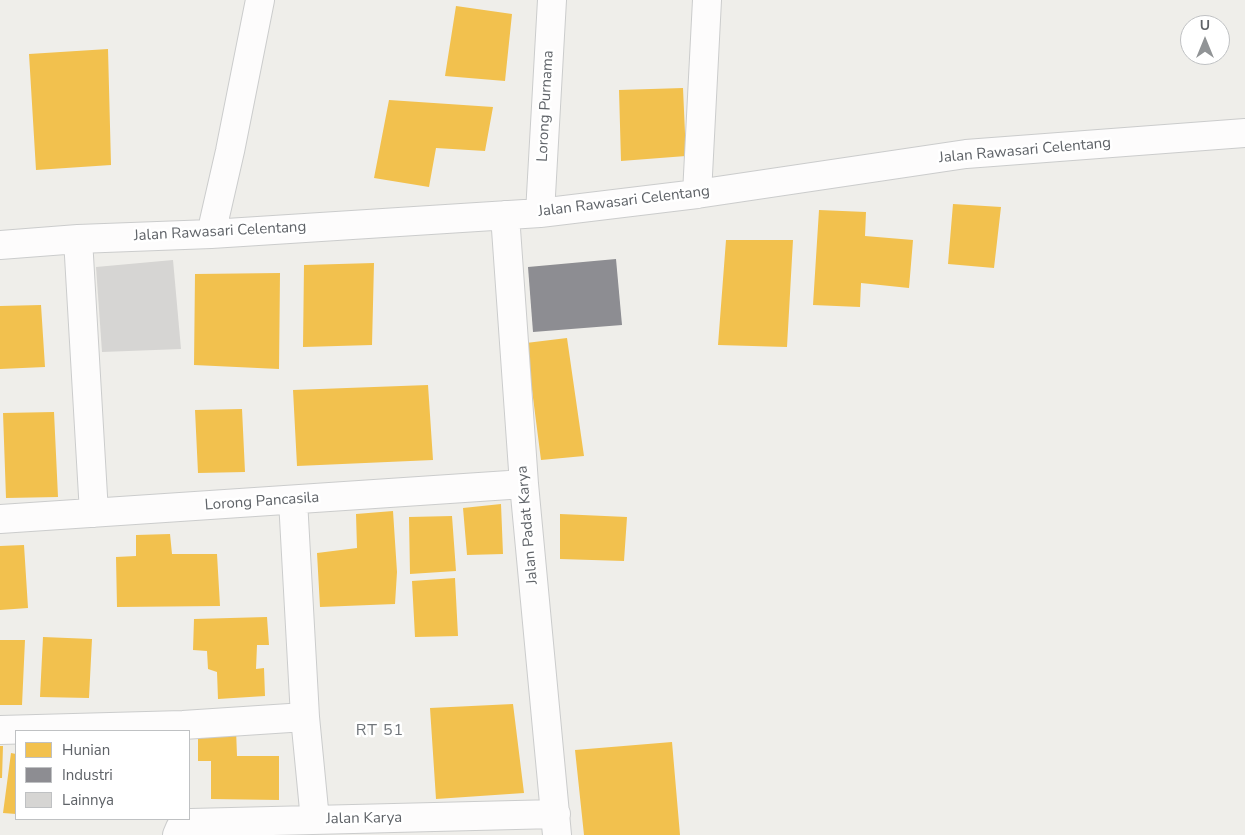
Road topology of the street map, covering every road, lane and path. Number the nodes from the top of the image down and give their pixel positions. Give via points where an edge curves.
1 (260, 0) edge
2 (552, 0) edge
3 (707, 0) edge
4 (1245, 133) edge
5 (697, 194) junction
6 (540, 213) junction
7 (505, 215) junction
8 (211, 234) junction
9 (78, 239) junction
10 (0, 245) edge
11 (524, 484) junction
12 (294, 500) junction
13 (94, 513) junction
14 (0, 519) edge
15 (305, 717) junction
16 (0, 730) edge
17 (315, 820) junction
18 (557, 825) edge
19 (371, 827) edge
20 (177, 835) edge

1 - 8 street
2 - 6 street, Lorong Purnama
3 - 5 street
4 - 5 street, Jalan Rawasari Celentang via 966,154
5 - 6 street, Jalan Rawasari Celentang
6 - 7 street, Jalan Rawasari Celentang
7 - 8 street, Jalan Rawasari Celentang
7 - 11 street, Jalan Padat Karya
8 - 9 street, Jalan Rawasari Celentang
9 - 10 street, Jalan Rawasari Celentang
9 - 13 street
11 - 12 street, Lorong Pancasila
11 - 18 street, Jalan Padat Karya
12 - 13 street, Lorong Pancasila
12 - 15 street
13 - 14 street, Lorong Pancasila
15 - 16 street via 184,725
15 - 17 street
17 - 19 street, Jalan Karya
17 - 20 street, Jalan Karya via 191,823 180,828
18 - 19 street, Jalan Karya

